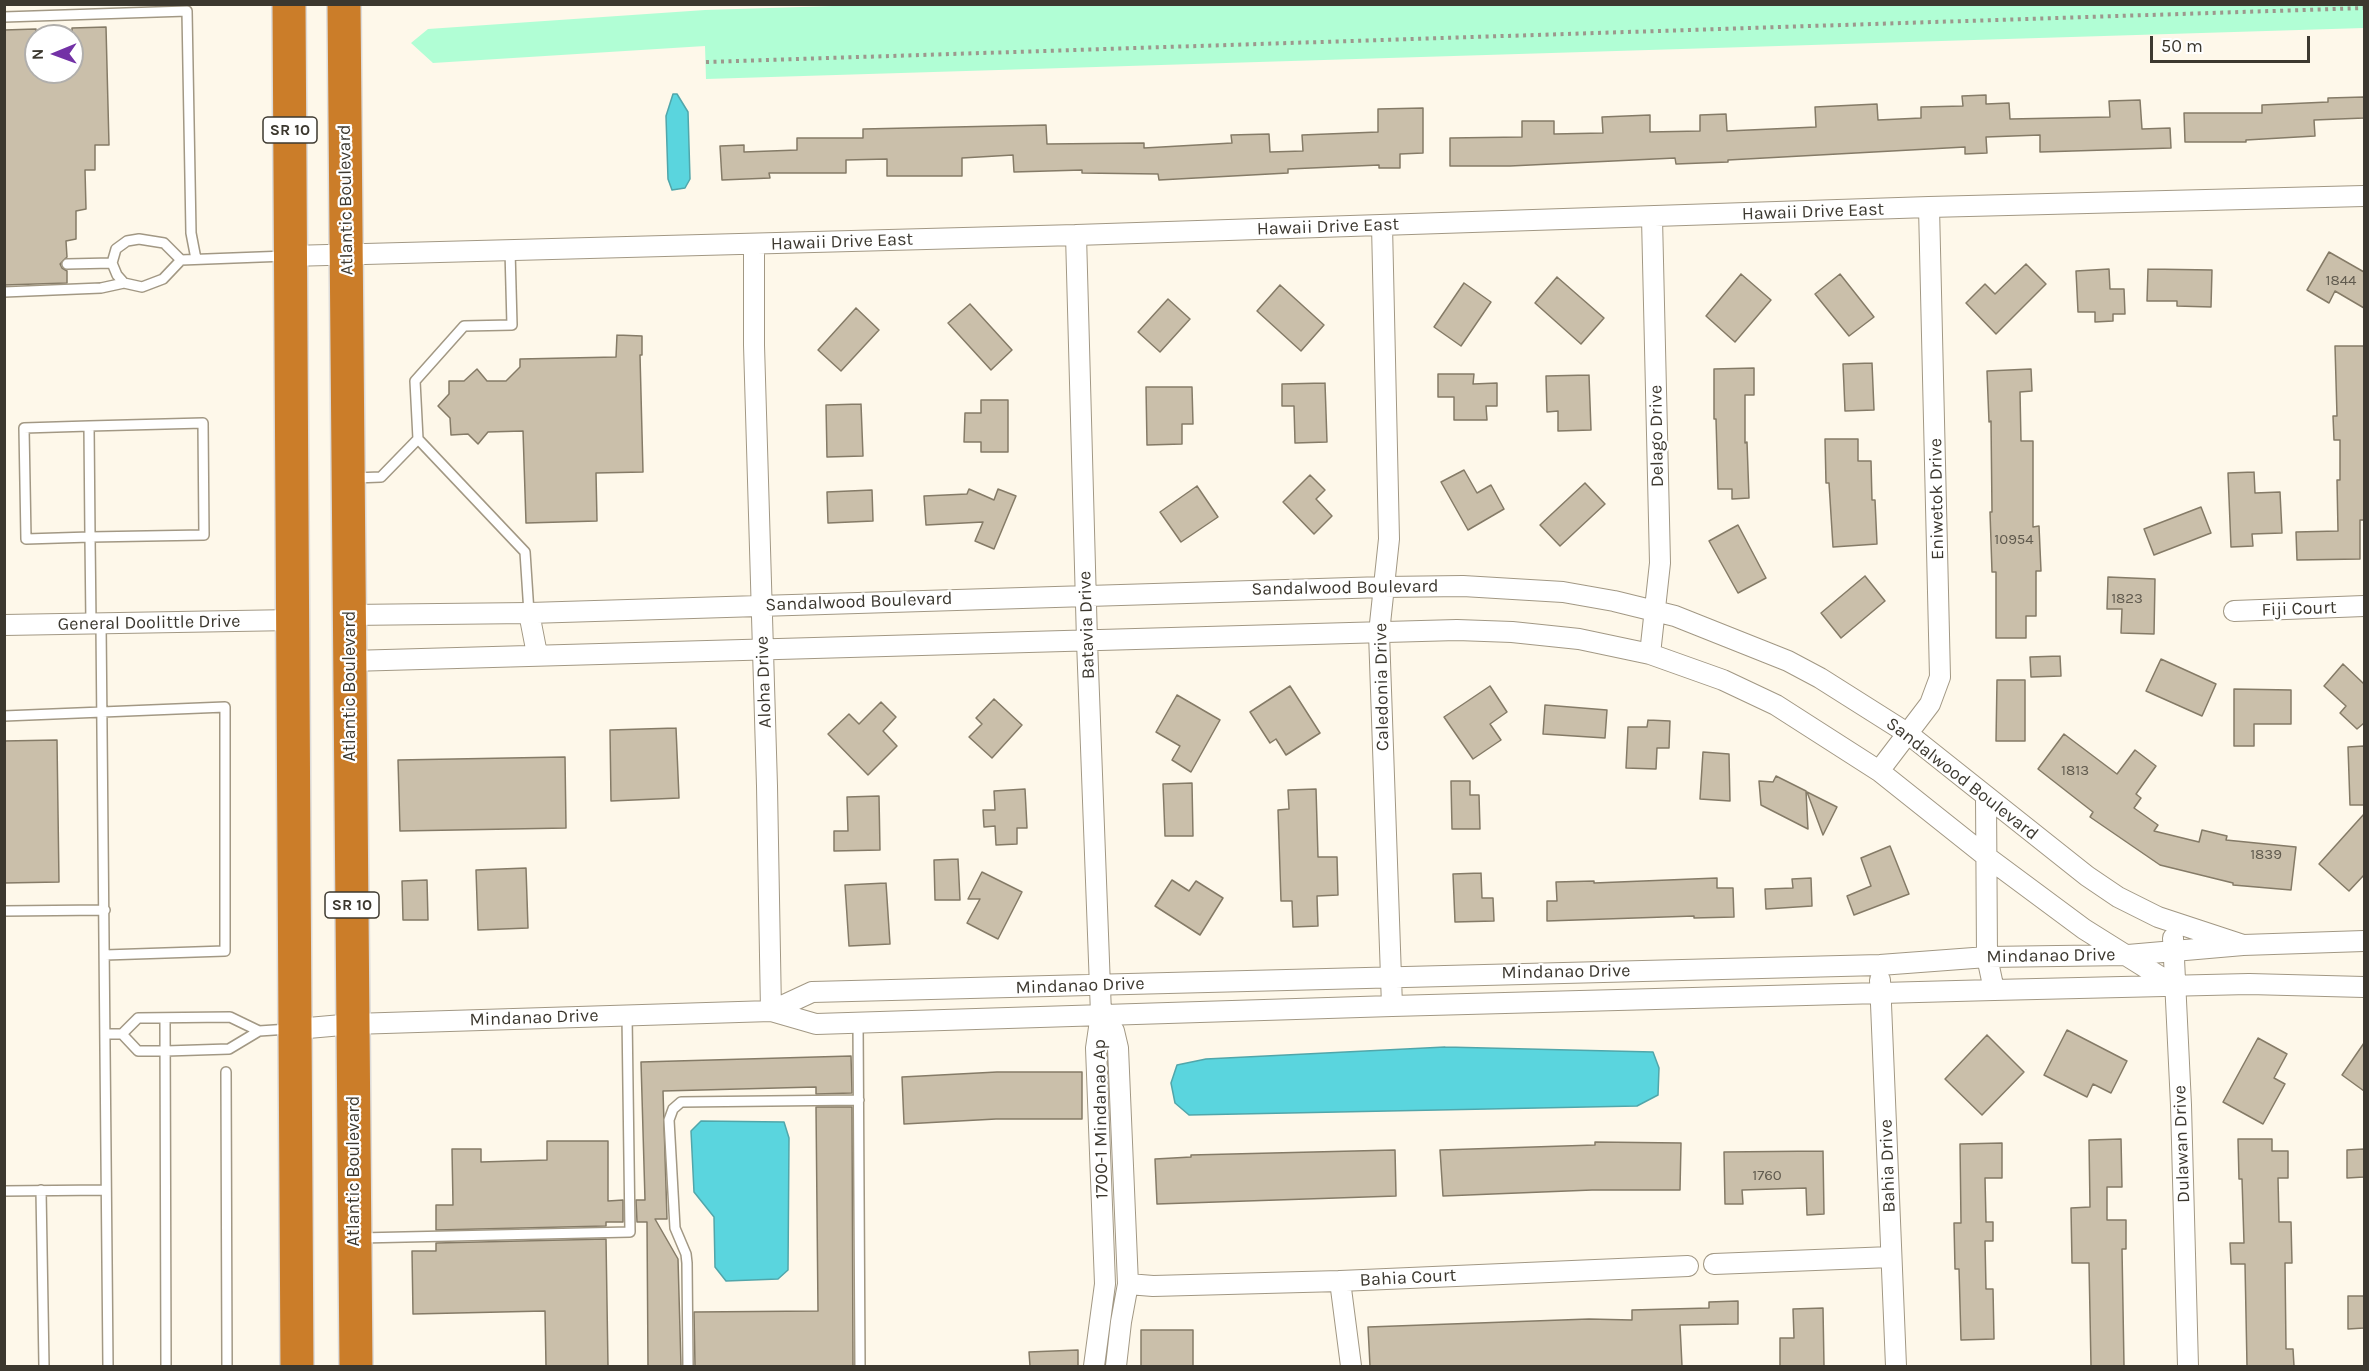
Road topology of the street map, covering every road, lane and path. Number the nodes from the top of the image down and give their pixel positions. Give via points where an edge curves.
1 (289, 4) edge
2 (344, 4) edge
3 (2364, 8) edge
4 (4, 16) edge
5 (706, 62) dead end
6 (2364, 196) edge
7 (1929, 207) junction
8 (1652, 218) junction
9 (1382, 225) junction
10 (1076, 235) junction
11 (754, 244) junction
12 (510, 250) junction
13 (347, 255) junction
14 (290, 256) junction
15 (196, 259) junction
16 (181, 260) junction
17 (112, 263) junction
18 (67, 264) dead end
19 (124, 283) junction
20 (4, 292) edge
21 (89, 426) junction
22 (418, 439) junction
23 (348, 479) junction
24 (90, 537) junction
25 (1384, 587) junction
26 (1085, 596) junction
27 (762, 605) junction
28 (2364, 606) edge
29 (1656, 611) junction
30 (2234, 611) dead end
31 (529, 613) junction
32 (350, 615) junction
33 (293, 620) junction
34 (96, 624) junction
35 (4, 626) edge
36 (1379, 633) junction
37 (1087, 641) junction
38 (764, 648) junction
39 (537, 654) junction
40 (1650, 654) junction
41 (350, 661) junction
42 (102, 713) junction
43 (4, 716) edge
44 (1907, 733) junction
45 (1879, 771) junction
46 (1986, 796) junction
47 (1987, 857) junction
48 (105, 910) junction
49 (4, 911) edge
50 (2171, 921) junction
51 (2364, 940) edge
52 (2243, 945) junction
53 (2174, 950) junction
54 (105, 955) junction
55 (2128, 955) junction
56 (1987, 957) junction
57 (1880, 965) junction
58 (1391, 976) junction
59 (1100, 986) junction
60 (2175, 986) junction
61 (2364, 987) edge
62 (1994, 990) junction
63 (1881, 993) junction
64 (1392, 1005) junction
65 (771, 1011) junction
66 (1101, 1014) junction
67 (627, 1016) junction
68 (165, 1018) junction
69 (858, 1023) junction
70 (353, 1024) junction
71 (297, 1029) junction
72 (259, 1030) junction
73 (106, 1034) junction
74 (122, 1034) junction
75 (166, 1051) junction
76 (226, 1072) dead end
77 (859, 1100) junction
78 (106, 1190) junction
79 (4, 1191) edge
80 (41, 1191) junction
81 (354, 1239) junction
82 (1891, 1257) junction
83 (1714, 1264) dead end
84 (1688, 1266) dead end
85 (1340, 1281) junction
86 (1128, 1284) junction
87 (44, 1366) edge
88 (108, 1366) edge
89 (166, 1366) edge
90 (227, 1366) edge
91 (297, 1366) edge
92 (356, 1366) edge
93 (688, 1366) edge
94 (861, 1366) edge
95 (1094, 1366) edge
96 (1116, 1366) edge
97 (1351, 1366) edge
98 (1896, 1366) edge
99 (2188, 1366) edge

1 - 14 highway, SR 10
2 - 13 highway, Atlantic Boulevard / SR 10
3 - 5 path
4 - 15 lane via 187,11 191,233
6 - 7 street, Hawaii Drive East
7 - 8 street, Hawaii Drive East
7 - 44 street, Eniwetok Drive via 1940,677 1930,704
8 - 9 street, Hawaii Drive East
8 - 29 street, Delago Drive via 1660,563
9 - 10 street, Hawaii Drive East
9 - 25 street, Caledonia Drive via 1389,539
10 - 11 street, Hawaii Drive East
10 - 26 street, Batavia Drive
11 - 12 street, Hawaii Drive East
11 - 27 street, Aloha Drive
12 - 13 street, Hawaii Drive East
12 - 22 lane via 512,325 464,326 415,381
13 - 14 street, Hawaii Drive East
13 - 23 highway, Atlantic Boulevard / SR 10
14 - 15 lane
14 - 33 highway, SR 10
15 - 16 lane
16 - 17 lane via 164,243 139,239 116,249
16 - 19 lane via 163,279 142,286
17 - 18 lane
17 - 19 lane
19 - 20 lane via 101,288
21 - 24 lane
21 - 24 lane via 24,428 26,539
21 - 24 lane via 203,423 204,535
22 - 23 lane via 381,477
22 - 31 lane via 525,552
23 - 32 highway, Atlantic Boulevard / SR 10
24 - 34 lane
25 - 26 street, Sandalwood Boulevard
25 - 29 street, Sandalwood Boulevard via 1519,588 1563,592
25 - 36 street, Caledonia Drive
26 - 27 street, Sandalwood Boulevard
26 - 37 street, Batavia Drive
27 - 31 street, Sandalwood Boulevard
27 - 38 street, Aloha Drive
28 - 30 street, Fiji Court
29 - 40 street, Delago Drive
29 - 44 street, Sandalwood Boulevard via 1788,661
31 - 32 street, Sandalwood Boulevard
31 - 39 street
32 - 41 highway, Atlantic Boulevard / SR 10
33 - 34 street, General Doolittle Drive
33 - 71 highway, SR 10
34 - 35 street, General Doolittle Drive
34 - 42 lane
36 - 37 street
36 - 40 street via 1512,632 1579,639
36 - 58 street, Caledonia Drive
37 - 38 street
37 - 59 street, Batavia Drive
38 - 39 street
38 - 65 street, Aloha Drive
39 - 41 street
40 - 45 street via 1723,680 1776,705
41 - 70 highway, Atlantic Boulevard / SR 10
42 - 43 lane
42 - 48 lane
42 - 54 lane via 225,707 225,951
44 - 45 street, Eniwetok Drive
44 - 46 street, Sandalwood Boulevard
45 - 47 street
46 - 47 street
46 - 50 street, Sandalwood Boulevard via 2118,897
47 - 55 street via 2084,929
47 - 56 street
48 - 49 lane
48 - 54 lane
50 - 52 street, Sandalwood Boulevard
50 - 53 street, Dulawan Drive
51 - 52 street, Mindanao Drive
52 - 53 street, Mindanao Drive
53 - 55 street, Mindanao Drive
53 - 60 street, Dulawan Drive
54 - 73 lane
55 - 56 street, Mindanao Drive
55 - 60 street
56 - 57 street, Mindanao Drive
56 - 62 street
57 - 58 street, Mindanao Drive
57 - 63 street, Bahia Drive
58 - 59 street, Mindanao Drive
58 - 64 street, Caledonia Drive
59 - 65 street, Mindanao Drive via 812,992
59 - 66 street, Batavia Drive
60 - 61 street, Mindanao Drive
60 - 62 street, Mindanao Drive
60 - 99 street, Dulawan Drive
62 - 63 street, Mindanao Drive
63 - 64 street, Mindanao Drive
63 - 82 street, Bahia Drive
64 - 66 street, Mindanao Drive
65 - 67 street, Mindanao Drive
65 - 69 street, Mindanao Drive via 816,1024
66 - 69 street, Mindanao Drive
66 - 86 street, 1700-1 Mindanao Ap via 1114,1031 1118,1048
66 - 95 street, 1700-1 Mindanao Ap via 1096,1048 1105,1284
67 - 70 street, Mindanao Drive
67 - 81 lane via 630,1232
68 - 72 lane via 230,1017
68 - 74 lane via 138,1018
68 - 75 lane
69 - 77 lane
70 - 71 street, Mindanao Drive
70 - 81 highway, Atlantic Boulevard / SR 10
71 - 72 lane
71 - 91 highway, SR 10
72 - 75 lane via 229,1049
73 - 74 lane
73 - 78 lane
74 - 75 lane via 138,1051
75 - 89 lane
76 - 90 lane
77 - 93 lane via 681,1102 673,1109 669,1120 671,1229 686,1254
77 - 94 lane
78 - 80 lane
78 - 88 lane
79 - 80 lane
80 - 87 lane
81 - 92 highway, Atlantic Boulevard / SR 10
82 - 83 street
82 - 98 street, Bahia Drive
84 - 85 street, Bahia Court
85 - 86 street, Bahia Court
85 - 97 street
86 - 96 street, 1700-1 Mindanao Ap

